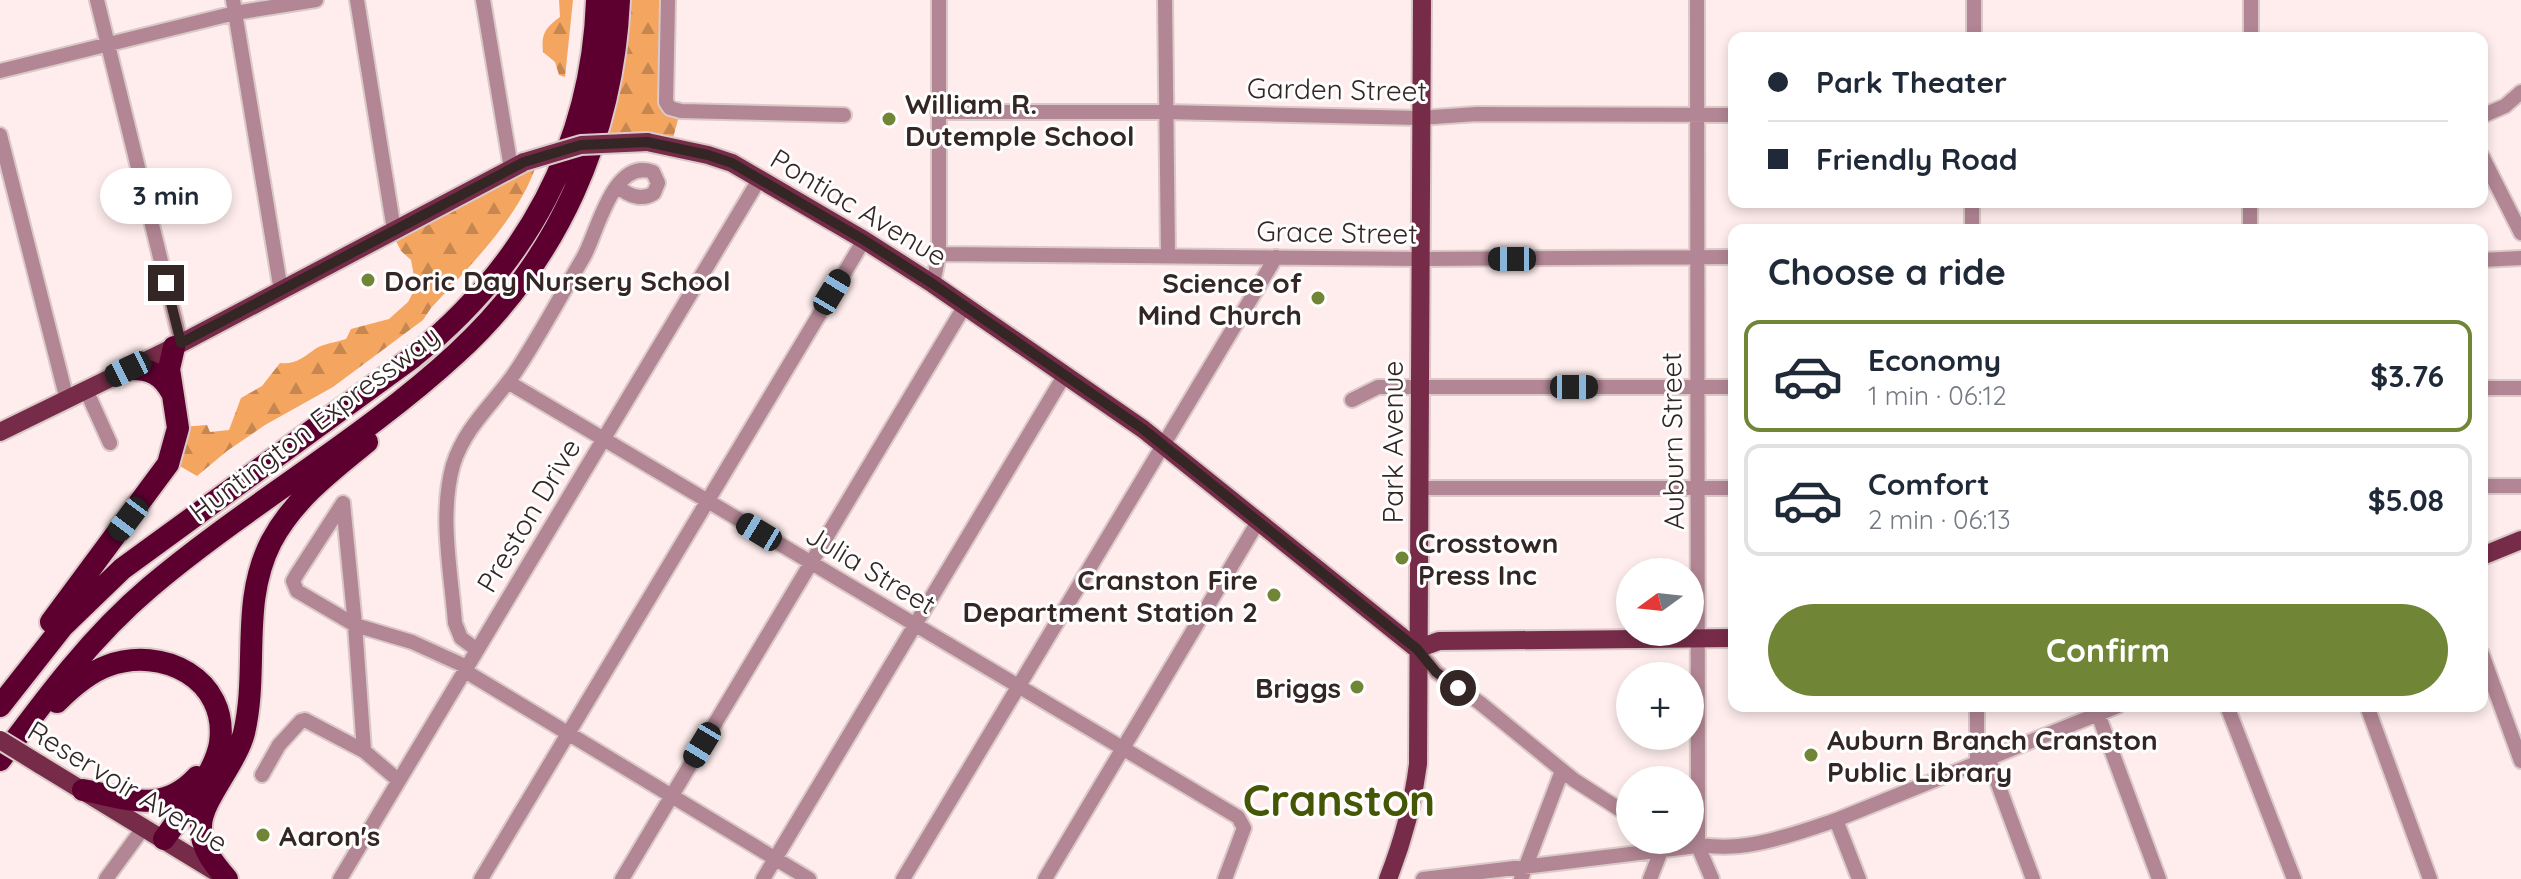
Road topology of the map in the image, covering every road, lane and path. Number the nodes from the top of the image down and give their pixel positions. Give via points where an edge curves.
1 (97, 0) edge
2 (316, 0) edge
3 (357, 0) edge
4 (483, 0) edge
5 (597, 0) edge
6 (619, 0) edge
7 (668, 0) edge
8 (939, 0) edge
9 (1165, 0) edge
10 (1422, 0) edge
11 (1697, 0) edge
12 (1974, 0) edge
13 (2251, 0) edge
14 (234, 7) edge
15 (1974, 32) edge
16 (2251, 32) edge
17 (108, 44) junction
18 (0, 71) edge
19 (2521, 92) edge
20 (938, 112) junction
21 (1166, 112) junction
22 (2488, 113) edge
23 (844, 115) dead end
24 (1696, 115) junction
25 (1728, 115) edge
26 (1419, 118) junction
27 (0, 135) edge
28 (518, 165) junction
29 (2488, 168) edge
30 (760, 178) junction
31 (619, 187) dead end
32 (394, 230) junction
33 (2521, 233) edge
34 (864, 240) junction
35 (939, 254) junction
36 (1168, 255) junction
37 (1276, 257) junction
38 (1695, 257) junction
39 (1728, 257) edge
40 (2521, 258) edge
41 (1420, 259) junction
42 (2488, 260) edge
43 (933, 284) junction
44 (281, 291) junction
45 (964, 307) junction
46 (484, 327) junction
47 (178, 345) junction
48 (128, 369) junction
49 (1064, 376) junction
50 (508, 382) junction
51 (1698, 386) junction
52 (1421, 387) junction
53 (1728, 387) edge
54 (2488, 388) edge
55 (2521, 388) edge
56 (86, 390) junction
57 (67, 400) junction
58 (1352, 400) dead end
59 (176, 402) junction
60 (0, 432) edge
61 (603, 439) junction
62 (110, 443) dead end
63 (1163, 445) junction
64 (2488, 486) edge
65 (2521, 486) edge
66 (1421, 488) junction
67 (1699, 488) junction
68 (1728, 488) edge
69 (707, 501) junction
70 (1259, 520) junction
71 (2521, 540) edge
72 (2488, 554) edge
73 (1699, 558) edge
74 (811, 563) junction
75 (355, 625) junction
76 (915, 625) junction
77 (1704, 638) edge
78 (1728, 638) edge
79 (1616, 639) edge
80 (1698, 646) edge
81 (1417, 649) junction
82 (477, 650) junction
83 (466, 669) junction
84 (2488, 670) edge
85 (1018, 687) junction
86 (0, 705) edge
87 (1978, 712) edge
88 (2103, 712) edge
89 (2229, 712) edge
90 (2369, 712) edge
91 (2098, 714) junction
92 (221, 730) junction
93 (567, 734) junction
94 (0, 740) edge
95 (1123, 749) junction
96 (364, 751) junction
97 (1983, 759) junction
98 (2521, 761) edge
99 (0, 762) edge
100 (1698, 766) edge
101 (1562, 771) junction
102 (262, 775) dead end
103 (398, 780) junction
104 (83, 790) junction
105 (671, 797) junction
106 (207, 804) junction
107 (1616, 807) edge
108 (1836, 820) junction
109 (144, 827) junction
110 (168, 841) junction
111 (1704, 846) edge
112 (1643, 854) edge
113 (1660, 854) edge
114 (1701, 854) edge
115 (775, 859) junction
116 (1523, 874) edge
117 (106, 879) edge
118 (227, 879) edge
119 (340, 879) edge
120 (481, 879) edge
121 (622, 879) edge
122 (763, 879) edge
123 (809, 879) edge
124 (903, 879) edge
125 (1045, 879) edge
126 (1225, 879) edge
127 (1388, 879) edge
128 (1423, 879) edge
129 (1650, 879) edge
130 (1712, 879) edge
131 (1859, 879) edge
132 (2033, 879) edge
133 (2159, 879) edge
134 (2294, 879) edge
135 (2430, 879) edge

1 - 17 street
2 - 14 street
3 - 32 street
4 - 28 street
5 - 86 highway, Huntington Expressway via 589,78 566,154 532,225 491,282 413,357 122,569 63,626
6 - 46 highway, Huntington Expressway via 606,99 582,177 546,248
7 - 23 street via 670,108
8 - 20 street
9 - 21 street
10 - 26 main road, Park Avenue
11 - 24 street, Auburn Street
12 - 15 street
13 - 16 street
14 - 17 street
14 - 44 street
17 - 18 street
17 - 47 street
19 - 22 street
20 - 21 street, Garden Street
20 - 35 street
21 - 26 street, Garden Street
21 - 36 street
24 - 25 street, Garden Street
24 - 26 street, Garden Street
24 - 38 street, Auburn Street
26 - 41 main road, Park Avenue
27 - 57 street
28 - 30 main road, Pontiac Avenue, bridge via 581,145 647,142 708,155
28 - 32 main road, Pontiac Avenue
29 - 33 street
30 - 34 main road, Pontiac Avenue
30 - 61 street, Preston Drive
31 - 50 street via 603,207 589,248
32 - 44 main road, Pontiac Avenue
34 - 43 main road, Pontiac Avenue
34 - 69 street
35 - 36 street, Grace Street
35 - 43 street
36 - 37 street, Grace Street
37 - 41 street, Grace Street
37 - 63 street
38 - 39 street, Grace Street
38 - 41 street, Grace Street
38 - 51 street, Auburn Street
40 - 42 street
41 - 52 main road, Park Avenue
43 - 45 main road, Pontiac Avenue
44 - 47 main road, Pontiac Avenue
45 - 49 main road, Pontiac Avenue
45 - 74 street
46 - 99 highway, Huntington Expressway via 425,380 137,599 80,655
46 - 106 highway via 431,387 307,493 275,533 253,597 242,737
47 - 48 main road, Pontiac Avenue
47 - 59 highway via 169,361
48 - 56 main road, Pontiac Avenue
48 - 59 highway via 158,375
49 - 63 main road, Pontiac Avenue
49 - 76 street
50 - 61 street, Julia Street
50 - 82 street via 468,432 448,493 455,623 461,638
51 - 52 street
51 - 53 street
51 - 67 street, Auburn Street
52 - 58 street via 1378,387
52 - 66 main road, Park Avenue
54 - 55 street
56 - 57 main road, Pontiac Avenue
56 - 62 street
57 - 60 main road, Pontiac Avenue
59 - 86 highway via 178,428 168,464 29,653
61 - 69 street, Julia Street
61 - 82 street, Preston Drive
63 - 70 main road, Pontiac Avenue
63 - 85 street
64 - 65 street
66 - 67 street
66 - 81 main road, Park Avenue
67 - 68 street
67 - 73 street, Auburn Street
69 - 74 street, Julia Street
69 - 93 street
70 - 81 main road, Pontiac Avenue
70 - 95 street
71 - 72 main road
74 - 76 street, Julia Street
74 - 105 street
75 - 75 street via 343,503 293,581 297,591
75 - 83 street via 412,642
75 - 96 street
76 - 85 street, Julia Street
76 - 115 street
77 - 78 main road
79 - 81 main road via 1439,641
80 - 100 street, Auburn Street
81 - 101 street, Pontiac Avenue via 1436,672
81 - 127 main road, Park Avenue via 1416,776
82 - 83 street, Preston Drive
83 - 93 street
83 - 103 street, Preston Drive
84 - 98 street
85 - 95 street, Julia Street
85 - 124 street
87 - 97 street
88 - 91 street
89 - 134 street
90 - 135 street
91 - 97 street
91 - 133 street
92 - 99 highway via 210,692 189,672 150,659 122,661 79,682
92 - 104 highway via 202,771 168,799 145,801
92 - 110 highway via 215,760
93 - 105 street
93 - 120 street
94 - 104 main road, Reservoir Avenue, bridge
95 - 125 street
95 - 126 street, Julia Street via 1238,817 1244,828
96 - 102 street via 301,721
96 - 103 street
97 - 108 street
97 - 132 street
101 - 107 street, Pontiac Avenue
101 - 116 street
103 - 119 street, Preston Drive
104 - 109 main road, Reservoir Avenue
105 - 115 street
105 - 121 street
106 - 110 highway via 185,832
106 - 118 highway via 201,821 203,841
108 - 111 street via 1755,843
108 - 131 street
109 - 110 main road, Reservoir Avenue
109 - 117 street
110 - 118 main road, Reservoir Avenue
112 - 116 street
113 - 129 street
114 - 130 street, Auburn Street
115 - 122 street
115 - 123 street
116 - 128 street

